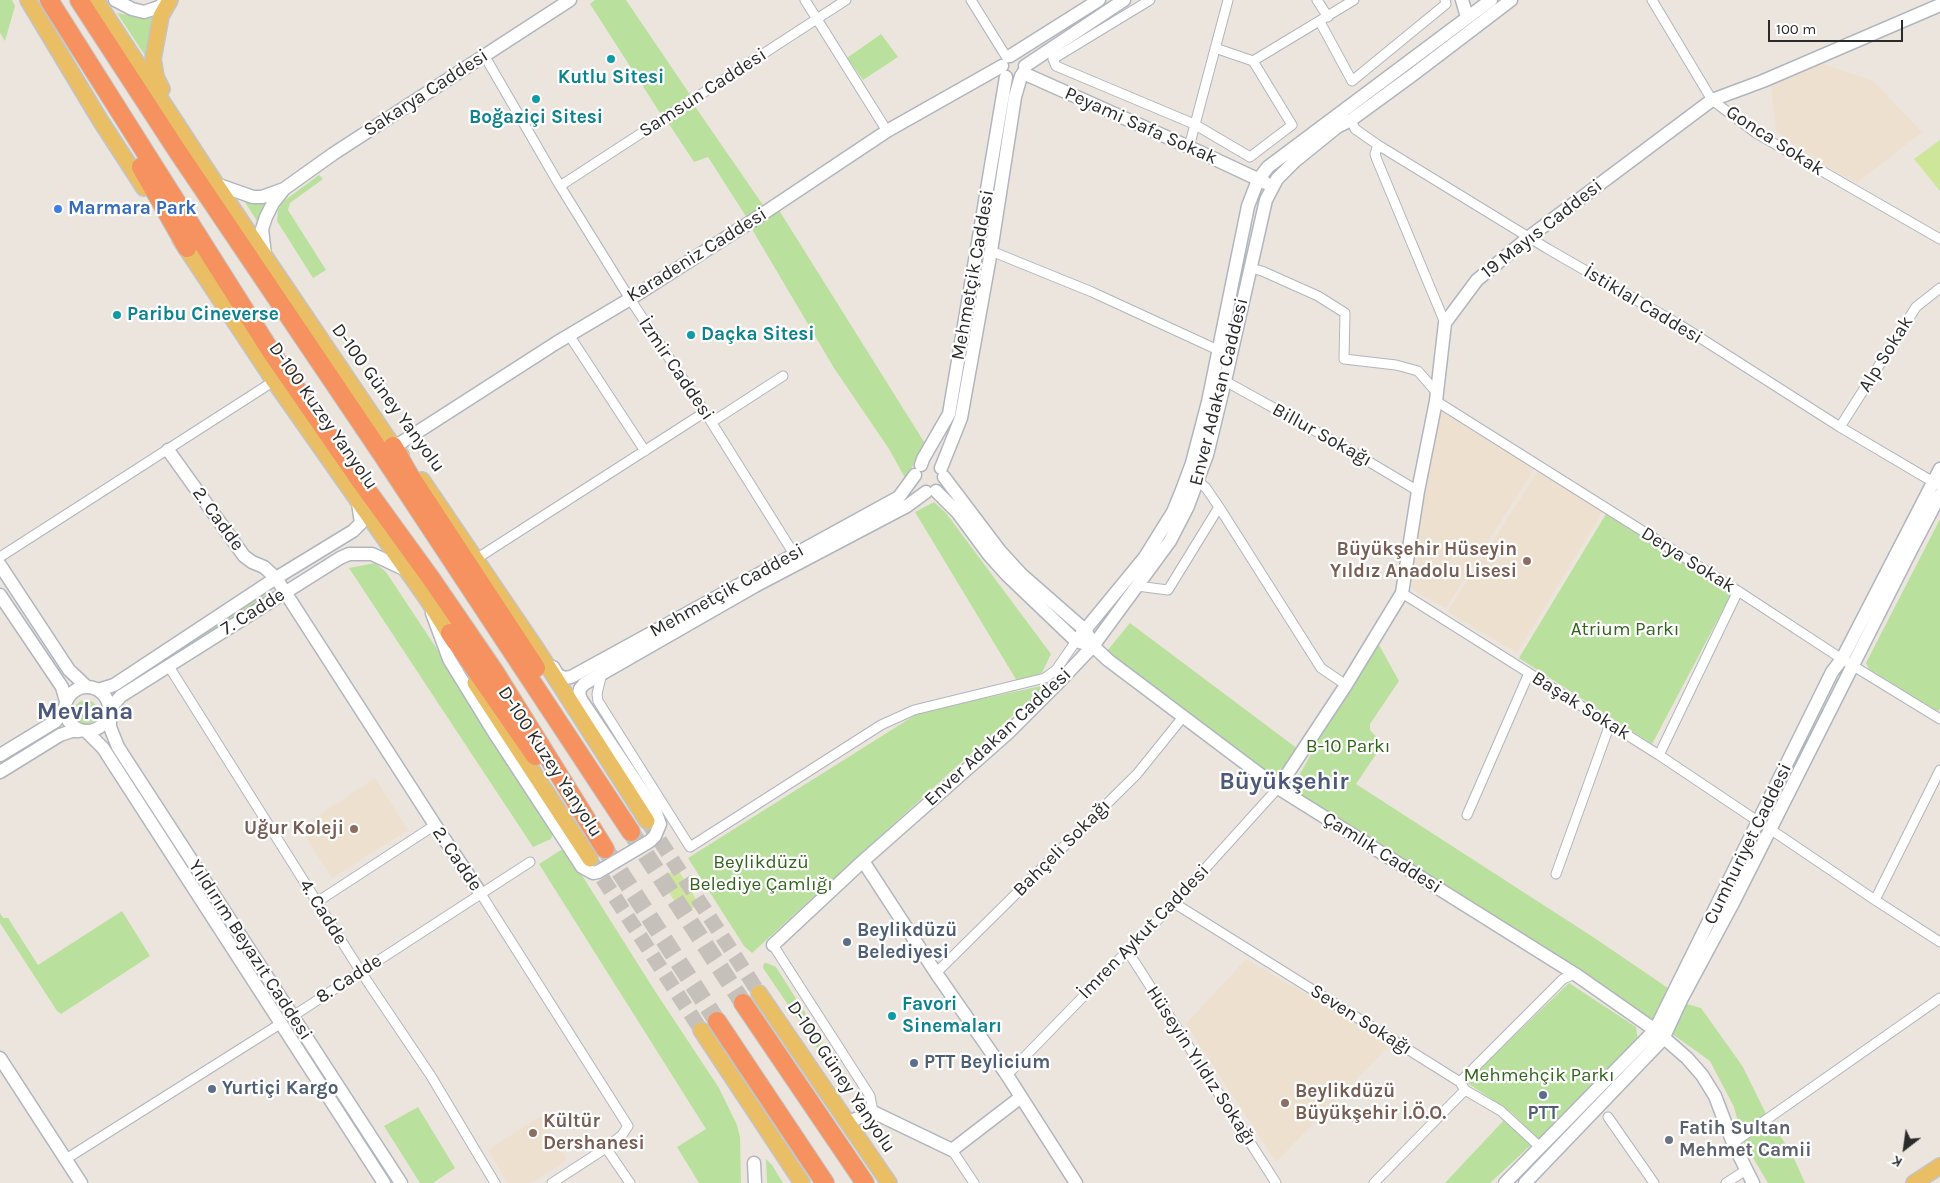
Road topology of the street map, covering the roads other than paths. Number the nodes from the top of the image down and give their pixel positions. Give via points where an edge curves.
1 (28, 0) edge
2 (39, 0) edge
3 (49, 0) edge
4 (79, 0) edge
5 (96, 0) edge
6 (115, 0) edge
7 (168, 0) edge
8 (570, 0) edge
9 (805, 0) edge
10 (846, 0) edge
11 (971, 0) edge
12 (1099, 0) edge
13 (1124, 0) edge
14 (1150, 0) edge
15 (1228, 0) edge
16 (1317, 0) edge
17 (1354, 0) edge
18 (1445, 0) edge
19 (1462, 0) edge
20 (1511, 0) edge
21 (1652, 0) edge
22 (1486, 1) edge
23 (1940, 5) edge
24 (1467, 17) junction
25 (817, 19) junction
26 (1324, 20) junction
27 (1215, 48) junction
28 (484, 54) junction
29 (1253, 61) junction
30 (1006, 64) junction
31 (1023, 72) junction
32 (1712, 100) junction
33 (1350, 120) junction
34 (1194, 124) junction
35 (177, 125) junction
36 (887, 131) junction
37 (1378, 145) junction
38 (1189, 147) junction
39 (1258, 180) junction
40 (216, 184) junction
41 (560, 186) junction
42 (1272, 187) junction
43 (284, 189) junction
44 (1529, 237) junction
45 (1940, 239) edge
46 (187, 248) junction
47 (991, 250) junction
48 (265, 255) junction
49 (1250, 268) junction
50 (1940, 288) edge
51 (630, 299) junction
52 (1445, 323) junction
53 (569, 335) junction
54 (1218, 350) junction
55 (783, 376) dead end
56 (274, 381) junction
57 (1225, 381) junction
58 (1436, 397) junction
59 (705, 412) junction
60 (712, 422) junction
61 (1840, 427) junction
62 (393, 446) junction
63 (168, 450) junction
64 (645, 451) junction
65 (1940, 469) edge
66 (918, 470) junction
67 (943, 473) junction
68 (1198, 481) junction
69 (1937, 485) edge
70 (931, 491) junction
71 (1418, 491) junction
72 (1940, 495) edge
73 (357, 501) junction
74 (1219, 507) junction
75 (0, 557) edge
76 (796, 558) junction
77 (476, 559) junction
78 (0, 565) edge
79 (406, 570) junction
80 (276, 578) junction
81 (1137, 586) junction
82 (1738, 590) junction
83 (285, 592) junction
84 (1402, 593) junction
85 (0, 595) edge
86 (427, 599) junction
87 (1086, 631) junction
88 (450, 633) junction
89 (1076, 642) junction
90 (1093, 646) junction
91 (538, 651) junction
92 (1848, 662) junction
93 (168, 666) junction
94 (1529, 673) junction
95 (598, 676) junction
96 (1346, 685) junction
97 (93, 688) junction
98 (66, 704) junction
99 (110, 711) junction
100 (1182, 717) junction
101 (1940, 719) edge
102 (1610, 724) junction
103 (83, 731) junction
104 (0, 755) edge
105 (1659, 755) junction
106 (1940, 770) edge
107 (590, 771) junction
108 (0, 772) edge
109 (1278, 788) junction
110 (1467, 815) dead end
111 (647, 821) tunnel mouth
112 (435, 825) junction
113 (1764, 826) junction
114 (592, 828) junction
115 (631, 832) tunnel mouth
116 (605, 849) tunnel mouth
117 (590, 859) tunnel mouth
118 (863, 861) junction
119 (530, 862) dead end
120 (1556, 874) dead end
121 (481, 894) junction
122 (1875, 900) junction
123 (317, 902) junction
124 (1174, 903) junction
125 (1940, 942) edge
126 (773, 945) joint
127 (1127, 950) junction
128 (361, 972) junction
129 (936, 974) junction
130 (1575, 974) junction
131 (759, 993) tunnel mouth
132 (1940, 998) edge
133 (743, 1003) tunnel mouth
134 (293, 1016) junction
135 (717, 1021) tunnel mouth
136 (280, 1024) junction
137 (701, 1030) tunnel mouth
138 (1659, 1035) junction
139 (0, 1058) edge
140 (1007, 1075) junction
141 (1462, 1086) junction
142 (1021, 1097) junction
143 (874, 1112) junction
144 (1608, 1117) dead end
145 (848, 1122) junction
146 (1733, 1143) junction
147 (1540, 1147) junction
148 (606, 1148) junction
149 (952, 1150) junction
150 (805, 1154) junction
151 (66, 1160) junction
152 (754, 1163) dead end
153 (1940, 1166) edge
154 (1746, 1170) junction
155 (1940, 1177) edge
156 (81, 1183) edge
157 (384, 1183) edge
158 (401, 1183) edge
159 (495, 1183) edge
160 (552, 1183) edge
161 (630, 1183) edge
162 (755, 1183) edge
163 (802, 1183) edge
164 (818, 1183) edge
165 (825, 1183) edge
166 (865, 1183) edge
167 (888, 1183) edge
168 (974, 1183) edge
169 (1076, 1183) edge
170 (1276, 1183) edge
171 (1374, 1183) edge
172 (1505, 1183) edge
173 (1525, 1183) edge
174 (1654, 1183) edge
175 (1726, 1183) edge
176 (1753, 1183) edge
177 (1914, 1183) edge
178 (1932, 1183) edge

1 - 46 main road, D-100 Kuzey Yanyolu via 100,120
2 - 46 highway
3 - 114 highway via 253,323 489,664
4 - 107 highway
5 - 35 main road, D-100 Güney Yanyolu
6 - 7 main road via 132,10 144,12
7 - 35 main road via 161,16 153,59 156,77
8 - 28 main road, Sakarya Caddesi
9 - 25 street
10 - 25 street, Samsun Caddesi
11 - 30 street
12 - 30 main road, Karadeniz Caddesi
13 - 31 main road
14 - 34 street via 1053,59 1056,66
15 - 27 street
16 - 26 street
17 - 26 street
18 - 26 street via 1446,4 1352,81
19 - 24 main road
20 - 33 main road, Enver Adakan Caddesi
21 - 32 street, Gonca Sokak
22 - 24 main road, Enver Adakan Caddesi
23 - 32 main road, 19 Mayıs Caddesi
24 - 39 main road, Enver Adakan Caddesi via 1268,167
25 - 36 street
25 - 41 street, Samsun Caddesi
26 - 29 street
27 - 29 street
27 - 34 street
28 - 41 street, İzmir Caddesi
28 - 43 main road, Sakarya Caddesi
29 - 34 street via 1292,124 1250,157
30 - 31 main road via 1013,79
30 - 31 main road, Peyami Safa Sokak via 1021,59
30 - 36 main road, Karadeniz Caddesi
30 - 66 main road, Mehmetçik Caddesi via 950,414
31 - 38 main road, Peyami Safa Sokak
31 - 47 main road, Mehmetçik Caddesi via 1015,97
32 - 44 main road, 19 Mayıs Caddesi
32 - 45 street, Gonca Sokak via 1756,133
33 - 37 street, İstiklal Caddesi via 1355,129
33 - 42 main road, Enver Adakan Caddesi via 1295,161
34 - 38 street
35 - 40 main road, D-100 Güney Yanyolu
36 - 51 main road, Karadeniz Caddesi
37 - 44 street, İstiklal Caddesi
37 - 52 street via 1377,160
38 - 39 main road, Peyami Safa Sokak
39 - 42 main road, Peyami Safa Sokak
39 - 54 main road, Enver Adakan Caddesi via 1248,206
40 - 43 main road via 253,196
40 - 48 main road, D-100 Güney Yanyolu
41 - 51 street, İzmir Caddesi
42 - 49 main road, Enver Adakan Caddesi via 1262,213
43 - 48 main road via 273,203 262,229
44 - 52 main road, 19 Mayıs Caddesi via 1477,280
44 - 61 street, İstiklal Caddesi via 1680,325
46 - 56 main road, D-100 Kuzey Yanyolu
47 - 54 street
47 - 67 main road, Mehmetçik Caddesi via 961,418
48 - 62 main road, D-100 Güney Yanyolu
49 - 57 main road, Enver Adakan Caddesi
49 - 58 street, Derya Sokak via 1262,270 1318,296 1345,313 1344,359 1418,371
50 - 61 street, Alp Sokak via 1916,307
51 - 53 main road, Karadeniz Caddesi
51 - 59 street, İzmir Caddesi
52 - 58 main road
53 - 62 main road, Karadeniz Caddesi
53 - 64 street
54 - 87 main road, Enver Adakan Caddesi via 1192,463 1173,512 1145,556
55 - 60 street
56 - 63 street
56 - 73 main road, D-100 Kuzey Yanyolu
57 - 68 main road, Enver Adakan Caddesi
57 - 71 street, Billur Sokağı
58 - 71 main road
58 - 82 street, Derya Sokak
59 - 60 street, İzmir Caddesi
59 - 64 street
60 - 76 street, İzmir Caddesi
61 - 69 street, İstiklal Caddesi
62 - 77 main road, D-100 Güney Yanyolu via 421,478
62 - 107 highway via 576,732 588,757
63 - 75 street
63 - 80 main road, 2. Cadde via 244,556
64 - 77 street
65 - 69 main road, Cumhuriyet Caddesi
66 - 67 main road via 932,463
66 - 70 main road via 919,487
66 - 76 main road, Mehmetçik Caddesi via 899,497
67 - 70 main road via 942,485
67 - 87 main road via 980,526 1022,575
68 - 74 street
68 - 81 main road, Enver Adakan Caddesi via 1178,527
69 - 92 main road, Cumhuriyet Caddesi
70 - 76 main road, Mehmetçik Caddesi via 907,506
70 - 89 main road via 958,513 1007,575
71 - 84 main road
72 - 92 main road, Cumhuriyet Caddesi
73 - 79 main road, D-100 Kuzey Yanyolu
73 - 80 main road, 7. Cadde via 361,516 358,527
74 - 81 street via 1168,590
74 - 96 street via 1320,668
76 - 91 main road, Mehmetçik Caddesi via 571,677 558,675 544,654
76 - 95 main road, Mehmetçik Caddesi
77 - 91 main road, D-100 Güney Yanyolu
78 - 97 main road via 69,670
79 - 83 main road, 7. Cadde via 372,554 349,554
79 - 86 main road, D-100 Kuzey Yanyolu
80 - 83 main road, 2. Cadde
80 - 97 main road, 7. Cadde via 114,684
81 - 90 main road, Enver Adakan Caddesi
82 - 92 street, Derya Sokak
82 - 105 street
83 - 93 main road, 7. Cadde
83 - 112 main road, 2. Cadde
84 - 94 street, Başak Sokak
84 - 96 main road
85 - 98 main road via 62,687
86 - 88 main road, D-100 Kuzey Yanyolu
86 - 95 main road via 454,668 568,847 582,867 593,872 604,870 650,841 660,824 655,810 582,701 580,689
87 - 89 main road, Enver Adakan Caddesi
87 - 90 main road
88 - 114 highway via 565,801
88 - 117 main road, D-100 Kuzey Yanyolu via 475,683
89 - 90 main road
89 - 95 street via 1056,670 1045,678 914,710 881,725 690,847 598,701
90 - 100 main road, Çamlık Caddesi
90 - 118 main road, Enver Adakan Caddesi via 1008,733
91 - 111 main road, D-100 Güney Yanyolu
92 - 101 street, Derya Sokak
92 - 113 main road, Cumhuriyet Caddesi via 1832,672
93 - 99 main road, 7. Cadde via 121,696
93 - 123 street, 4. Cadde
94 - 102 street, Başak Sokak
94 - 110 street
96 - 109 main road
97 - 98 main road via 75,691
97 - 99 main road via 106,698
98 - 103 main road via 68,721
98 - 104 main road via 56,721
99 - 103 main road via 99,729
99 - 134 main road, Yıldırım Beyazıt Caddesi via 110,727 118,747
100 - 109 main road, Çamlık Caddesi
100 - 129 street, Bahçeli Sokağı via 1137,774
102 - 105 street, Başak Sokak
102 - 120 street
103 - 108 main road via 60,735
103 - 136 main road, Yıldırım Beyazıt Caddesi via 102,748
105 - 113 street, Başak Sokak
106 - 122 street
107 - 115 highway
109 - 124 street, İmren Aykut Caddesi
109 - 130 main road, Çamlık Caddesi
112 - 121 main road, 2. Cadde
112 - 123 street
113 - 122 street, Başak Sokak
113 - 138 main road, Cumhuriyet Caddesi
114 - 116 highway
118 - 126 main road, Enver Adakan Caddesi
118 - 129 main road
119 - 121 street, 8. Cadde
121 - 128 street, 8. Cadde
121 - 148 street, 2. Cadde via 628,1126
122 - 125 street, Başak Sokak
123 - 128 street, 4. Cadde
124 - 127 street, İmren Aykut Caddesi
124 - 141 street, Seven Sokağı
126 - 143 street via 870,1096
127 - 140 street, İmren Aykut Caddesi
127 - 170 street, Hüseyin Yıldız Sokağı
128 - 134 street, 8. Cadde
128 - 159 street, 4. Cadde via 431,1076
129 - 140 main road
130 - 138 main road, Çamlık Caddesi
130 - 141 street via 1563,979
131 - 145 main road, D-100 Güney Yanyolu
132 - 146 street
133 - 166 highway
134 - 136 main road, 8. Cadde
134 - 158 main road, Yıldırım Beyazıt Caddesi
135 - 150 highway
136 - 151 street, 8. Cadde
136 - 157 main road, Yıldırım Beyazıt Caddesi
137 - 163 main road
138 - 146 main road, Çamlık Caddesi via 1688,1058 1702,1075 1715,1096
138 - 147 main road, Cumhuriyet Caddesi
138 - 173 main road, Cumhuriyet Caddesi
139 - 151 main road
140 - 142 main road
141 - 147 street, Seven Sokağı via 1501,1111
141 - 171 street
142 - 149 main road
142 - 169 main road
143 - 145 main road
143 - 149 main road
144 - 174 street
145 - 167 main road, D-100 Güney Yanyolu
146 - 154 main road, Çamlık Caddesi
147 - 172 main road, Cumhuriyet Caddesi
148 - 160 street
148 - 161 street
149 - 168 street
150 - 164 highway
150 - 165 highway
151 - 156 main road
152 - 162 main road
153 - 177 main road
154 - 175 street
154 - 176 main road, Çamlık Caddesi
155 - 178 main road

